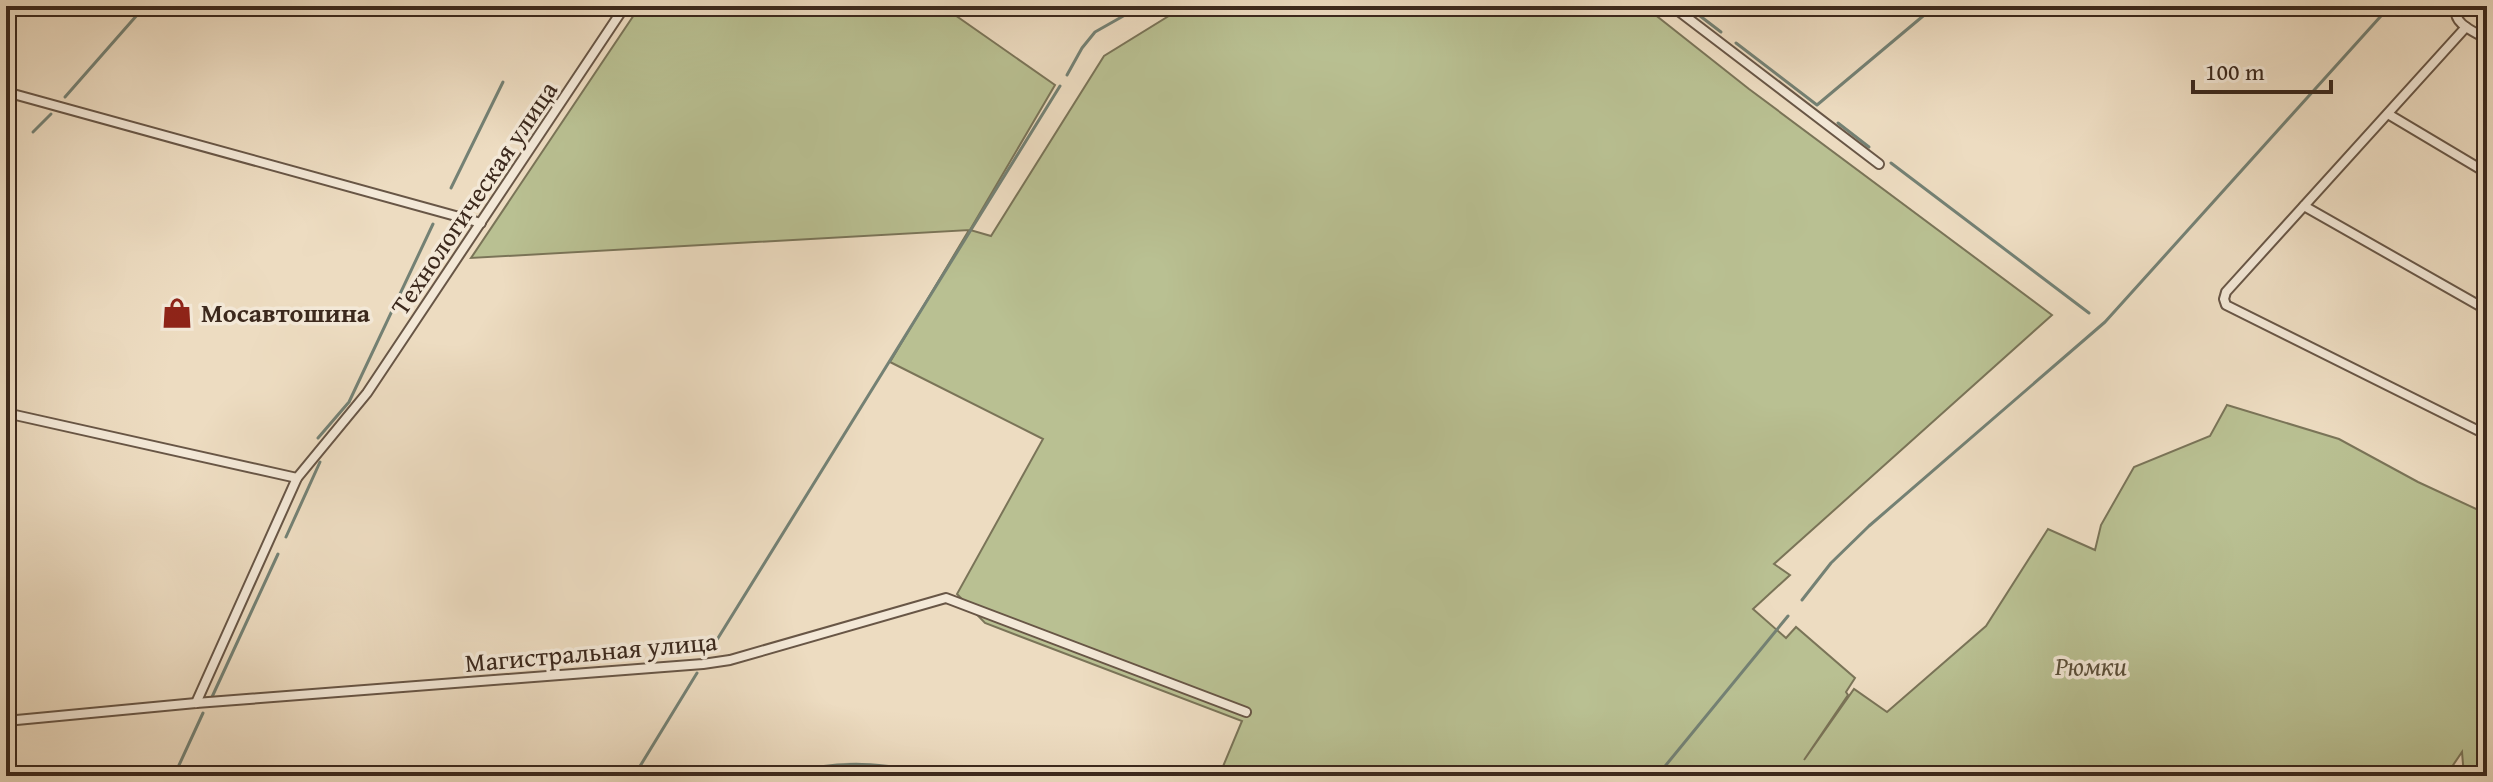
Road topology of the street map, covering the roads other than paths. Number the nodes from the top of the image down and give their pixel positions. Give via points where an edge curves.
1 (625, 6) edge
2 (1672, 6) edge
3 (2456, 6) edge
4 (2466, 27) junction
5 (2487, 39) edge
6 (6, 92) edge
7 (2388, 114) junction
8 (1879, 164) dead end
9 (2487, 173) edge
10 (2304, 206) junction
11 (481, 223) junction
12 (2487, 310) edge
13 (6, 413) edge
14 (2487, 435) edge
15 (297, 478) junction
16 (196, 703) junction
17 (1246, 712) dead end
18 (6, 721) edge

1 - 11 street, Технологическая улица
2 - 8 street
3 - 4 street via 2457,20
4 - 5 street
4 - 7 street
6 - 11 street
7 - 9 street
7 - 10 street
10 - 12 street
10 - 14 street via 2226,292 2226,305
11 - 15 street, Технологическая улица via 367,393
13 - 15 street
15 - 16 street, Технологическая улица
16 - 17 street, Магистральная улица via 703,664 946,598
16 - 18 street, Магистральная улица

